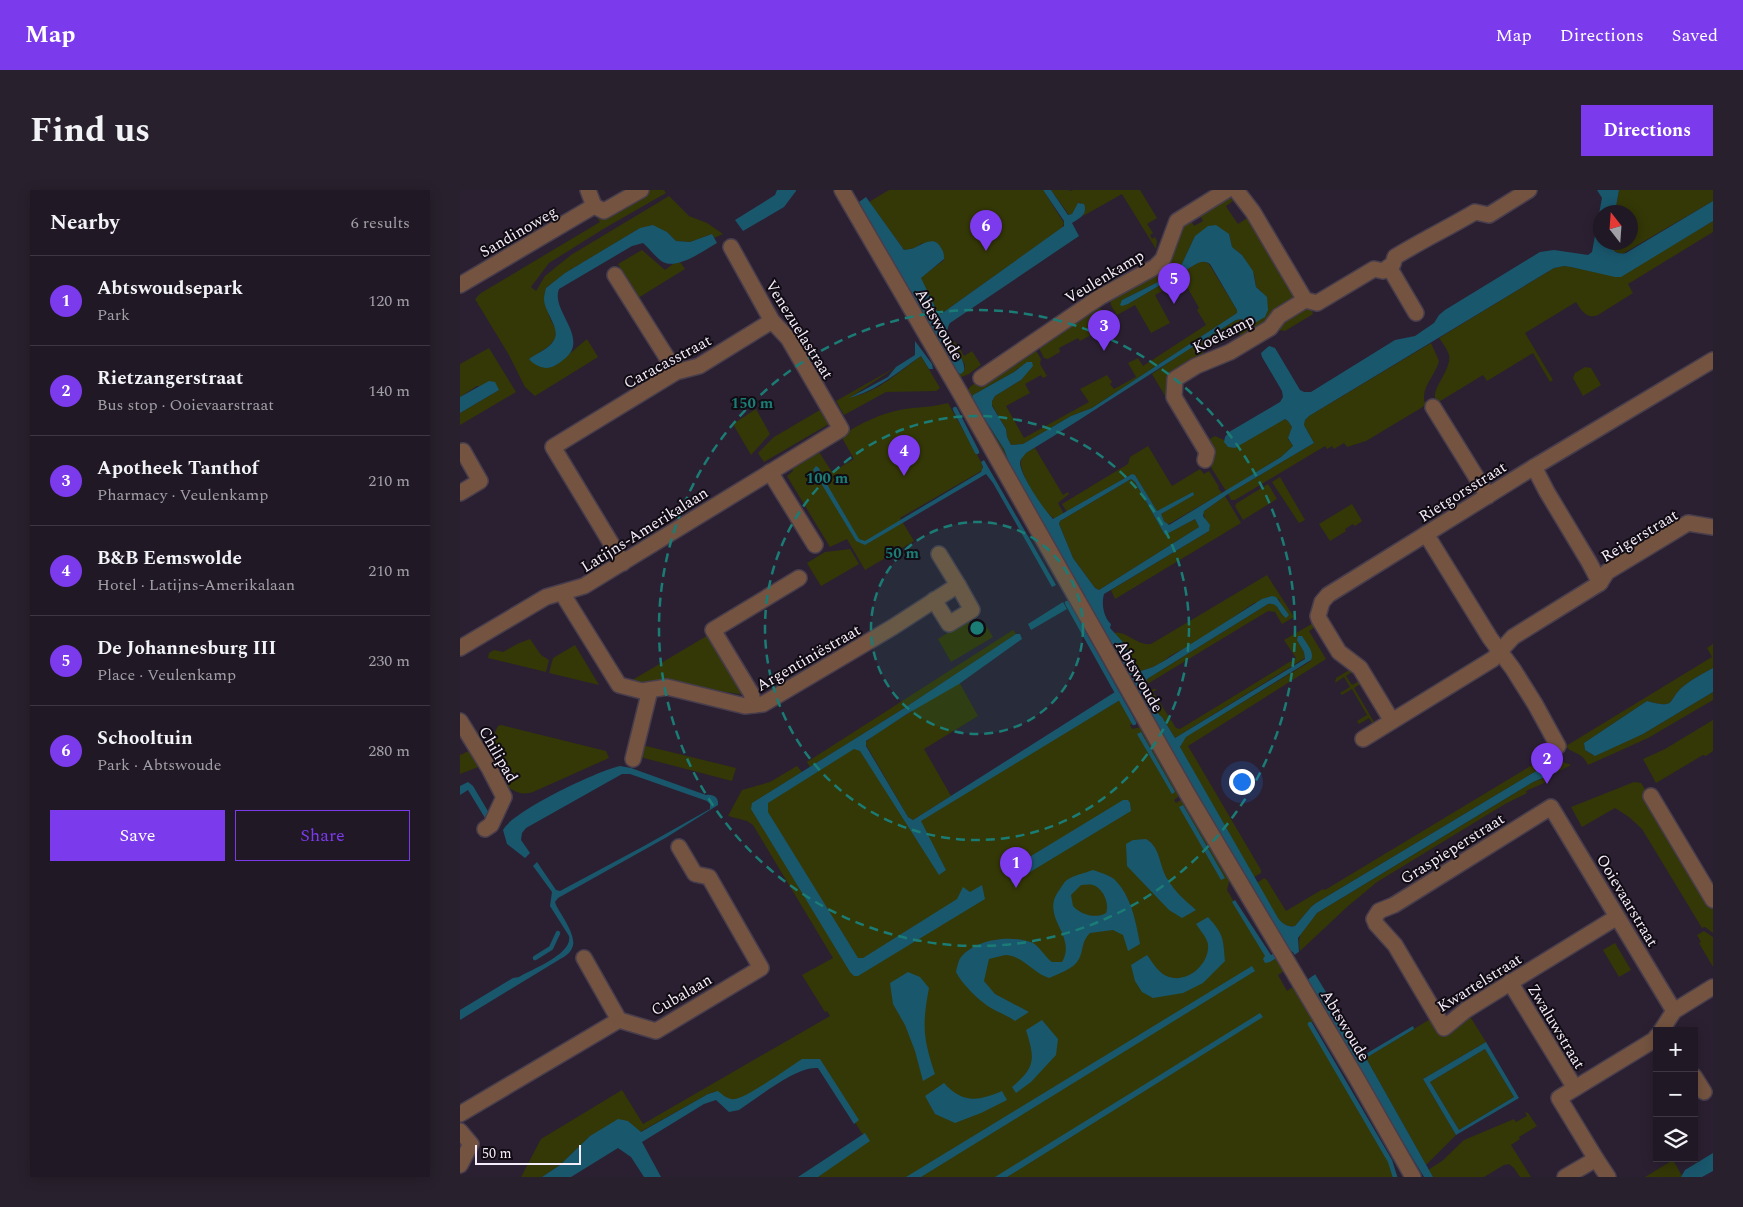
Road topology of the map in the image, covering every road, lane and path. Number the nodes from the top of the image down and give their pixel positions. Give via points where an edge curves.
1 (588, 190) edge
2 (641, 190) edge
3 (842, 190) edge
4 (1226, 190) edge
5 (1236, 190) edge
6 (1529, 190) edge
7 (594, 206) junction
8 (731, 247) dead end
9 (1389, 267) junction
10 (615, 275) dead end
11 (460, 285) edge
12 (1305, 300) junction
13 (1416, 313) dead end
14 (772, 321) junction
15 (1713, 360) edge
16 (676, 372) junction
17 (981, 378) dead end
18 (1433, 406) dead end
19 (841, 429) joint
20 (463, 451) dead end
21 (1205, 460) dead end
22 (1534, 467) junction
23 (770, 472) junction
24 (460, 493) edge
25 (1488, 496) junction
26 (1713, 528) edge
27 (1426, 534) junction
28 (815, 545) dead end
29 (939, 554) dead end
30 (623, 564) junction
31 (799, 578) dead end
32 (1600, 583) junction
33 (958, 585) junction
34 (562, 593) junction
35 (934, 600) junction
36 (460, 648) edge
37 (1500, 651) junction
38 (650, 690) junction
39 (754, 705) junction
40 (460, 721) edge
41 (1392, 721) junction
42 (1363, 739) dead end
43 (1558, 746) dead end
44 (633, 759) dead end
45 (1651, 796) dead end
46 (1551, 807) joint
47 (485, 829) dead end
48 (679, 848) dead end
49 (1713, 900) edge
50 (1617, 917) junction
51 (1374, 919) joint
52 (584, 958) dead end
53 (1510, 982) junction
54 (1713, 987) edge
55 (1674, 1011) junction
56 (619, 1020) junction
57 (1664, 1027) edge
58 (1653, 1041) edge
59 (1698, 1082) edge
60 (1575, 1088) junction
61 (1704, 1092) dead end
62 (460, 1114) edge
63 (460, 1131) edge
64 (1596, 1159) junction
65 (460, 1165) edge
66 (1413, 1177) edge
67 (1565, 1177) edge
68 (1608, 1177) edge

1 - 7 street
2 - 7 street, Sandinoweg via 604,211
3 - 66 street, Abtswoude via 1132,697
4 - 17 street, Veulenkamp via 1177,221 1163,260 1154,267 1100,296
5 - 12 street via 1253,212
6 - 9 street, Koekamp via 1488,215 1475,212 1425,238 1395,257
7 - 11 street, Sandinoweg
8 - 14 street, Venezuelastraat
9 - 12 street, Koekamp via 1383,271 1374,269 1317,303
9 - 13 street
10 - 16 street
12 - 21 street, Koekamp via 1279,316 1270,328 1175,379 1174,397 1207,452
14 - 16 street, Caracasstraat via 699,366
14 - 19 street, Venezuelastraat via 788,338
15 - 22 street, Rietgorsstraat
16 - 30 street, Caracasstraat via 553,447
18 - 25 street
19 - 23 street, Latijns-Amerikalaan
20 - 24 street via 480,481
22 - 25 street, Rietgorsstraat
22 - 32 street, Reigerstraat
23 - 28 street
23 - 30 street, Latijns-Amerikalaan
25 - 27 street, Rietgorsstraat
26 - 32 street, Reigerstraat via 1688,523 1607,572
27 - 37 street
27 - 41 street, Rietgorsstraat via 1328,595 1318,616 1339,652 1360,668
29 - 33 street
30 - 34 street, Latijns-Amerikalaan via 584,586
31 - 39 street via 713,630
32 - 37 street via 1513,637
33 - 35 street, Argentiniëstraat
33 - 35 street via 972,610 948,624
34 - 36 street, Latijns-Amerikalaan via 546,597
34 - 38 street, Argentiniëstraat via 619,685
35 - 39 street, Argentiniëstraat via 791,689 763,704
37 - 41 street via 1493,659
37 - 43 street
38 - 39 street, Argentiniëstraat via 667,687 745,706
38 - 44 street
40 - 47 street, Chilipad via 504,797 491,826
41 - 42 street
45 - 49 street
46 - 50 street, Ooievaarstraat
46 - 51 street, Graspieperstraat via 1380,911
48 - 56 street, Cubalaan via 695,874 709,877 761,968 656,1031
50 - 53 street, Kwartelstraat
50 - 55 street, Ooievaarstraat
51 - 53 street, Kwartelstraat via 1395,946 1444,1028
52 - 56 street
53 - 60 street, Zwaluwstraat
54 - 55 street
55 - 57 street
56 - 62 street
58 - 60 street
59 - 61 street
60 - 64 street via 1559,1098
63 - 65 street via 471,1144
64 - 67 street
64 - 68 street

